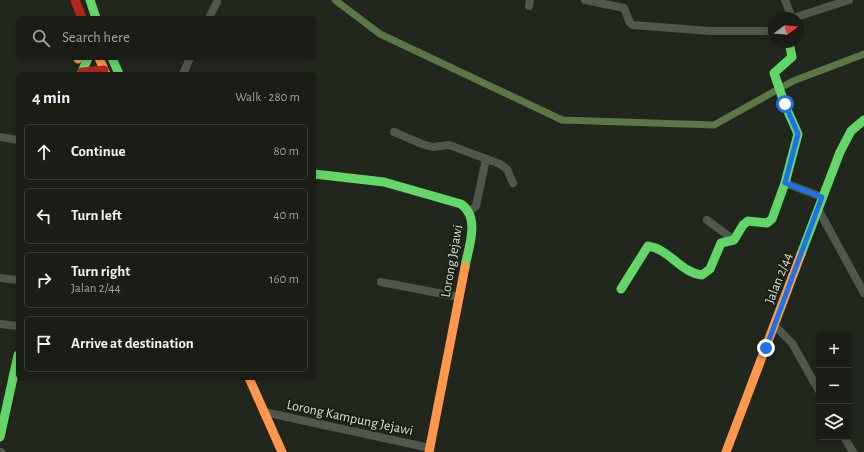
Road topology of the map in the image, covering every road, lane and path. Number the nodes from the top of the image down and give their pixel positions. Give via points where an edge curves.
1 (76, 0) edge
2 (90, 0) edge
3 (585, 0) edge
4 (785, 0) edge
5 (849, 0) edge
6 (216, 2) dead end
7 (790, 12) edge
8 (804, 14) edge
9 (81, 16) edge
10 (95, 16) edge
11 (210, 16) edge
12 (768, 31) edge
13 (790, 48) edge
14 (78, 60) edge
15 (87, 60) edge
16 (100, 60) edge
17 (113, 60) edge
18 (189, 60) edge
19 (79, 72) edge
20 (80, 72) edge
21 (105, 72) edge
22 (118, 72) edge
23 (184, 72) edge
24 (864, 120) edge
25 (394, 132) dead end
26 (0, 137) edge
27 (16, 140) edge
28 (486, 159) junction
29 (316, 174) edge
30 (513, 183) dead end
31 (785, 183) junction
32 (822, 197) junction
33 (818, 209) junction
34 (470, 212) junction
35 (707, 220) dead end
36 (734, 240) junction
37 (0, 278) edge
38 (16, 280) edge
39 (381, 282) dead end
40 (621, 289) dead end
41 (864, 293) edge
42 (459, 297) junction
43 (0, 324) edge
44 (16, 326) edge
45 (775, 326) junction
46 (16, 363) edge
47 (250, 380) edge
48 (816, 386) edge
49 (264, 412) junction
50 (1, 426) edge
51 (0, 437) edge
52 (846, 440) edge
53 (429, 450) edge
54 (282, 452) edge
55 (726, 452) edge
56 (853, 452) edge

1 - 9 street
2 - 10 street
3 - 12 street via 624,8 633,25 710,31
4 - 7 street
5 - 8 street
6 - 11 street
13 - 31 street via 792,57 774,73 798,134
14 - 19 street
15 - 20 street
16 - 21 street
17 - 22 street
18 - 23 street
24 - 32 street, Jalan 2/44 via 851,131 843,145
25 - 28 street via 422,144 433,147 449,146
26 - 27 street
28 - 30 street via 504,166
28 - 34 street via 476,206
29 - 34 street, Lorong Jejawi via 384,182 461,204
31 - 32 street
31 - 36 street via 769,222 748,221 743,224
32 - 33 street, Jalan 2/44
33 - 41 street
33 - 45 street, Jalan 2/44
34 - 42 street, Lorong Jejawi via 473,222
35 - 36 street
36 - 40 street via 722,243 708,272 702,275 682,267 650,245
37 - 38 street
39 - 42 street
42 - 53 street, Lorong Jejawi
43 - 44 street
45 - 48 street via 792,343
45 - 55 street, Jalan 2/44
46 - 50 street
47 - 49 street
49 - 53 street, Lorong Kampung Jejawi
49 - 54 street
50 - 51 street
52 - 56 street

